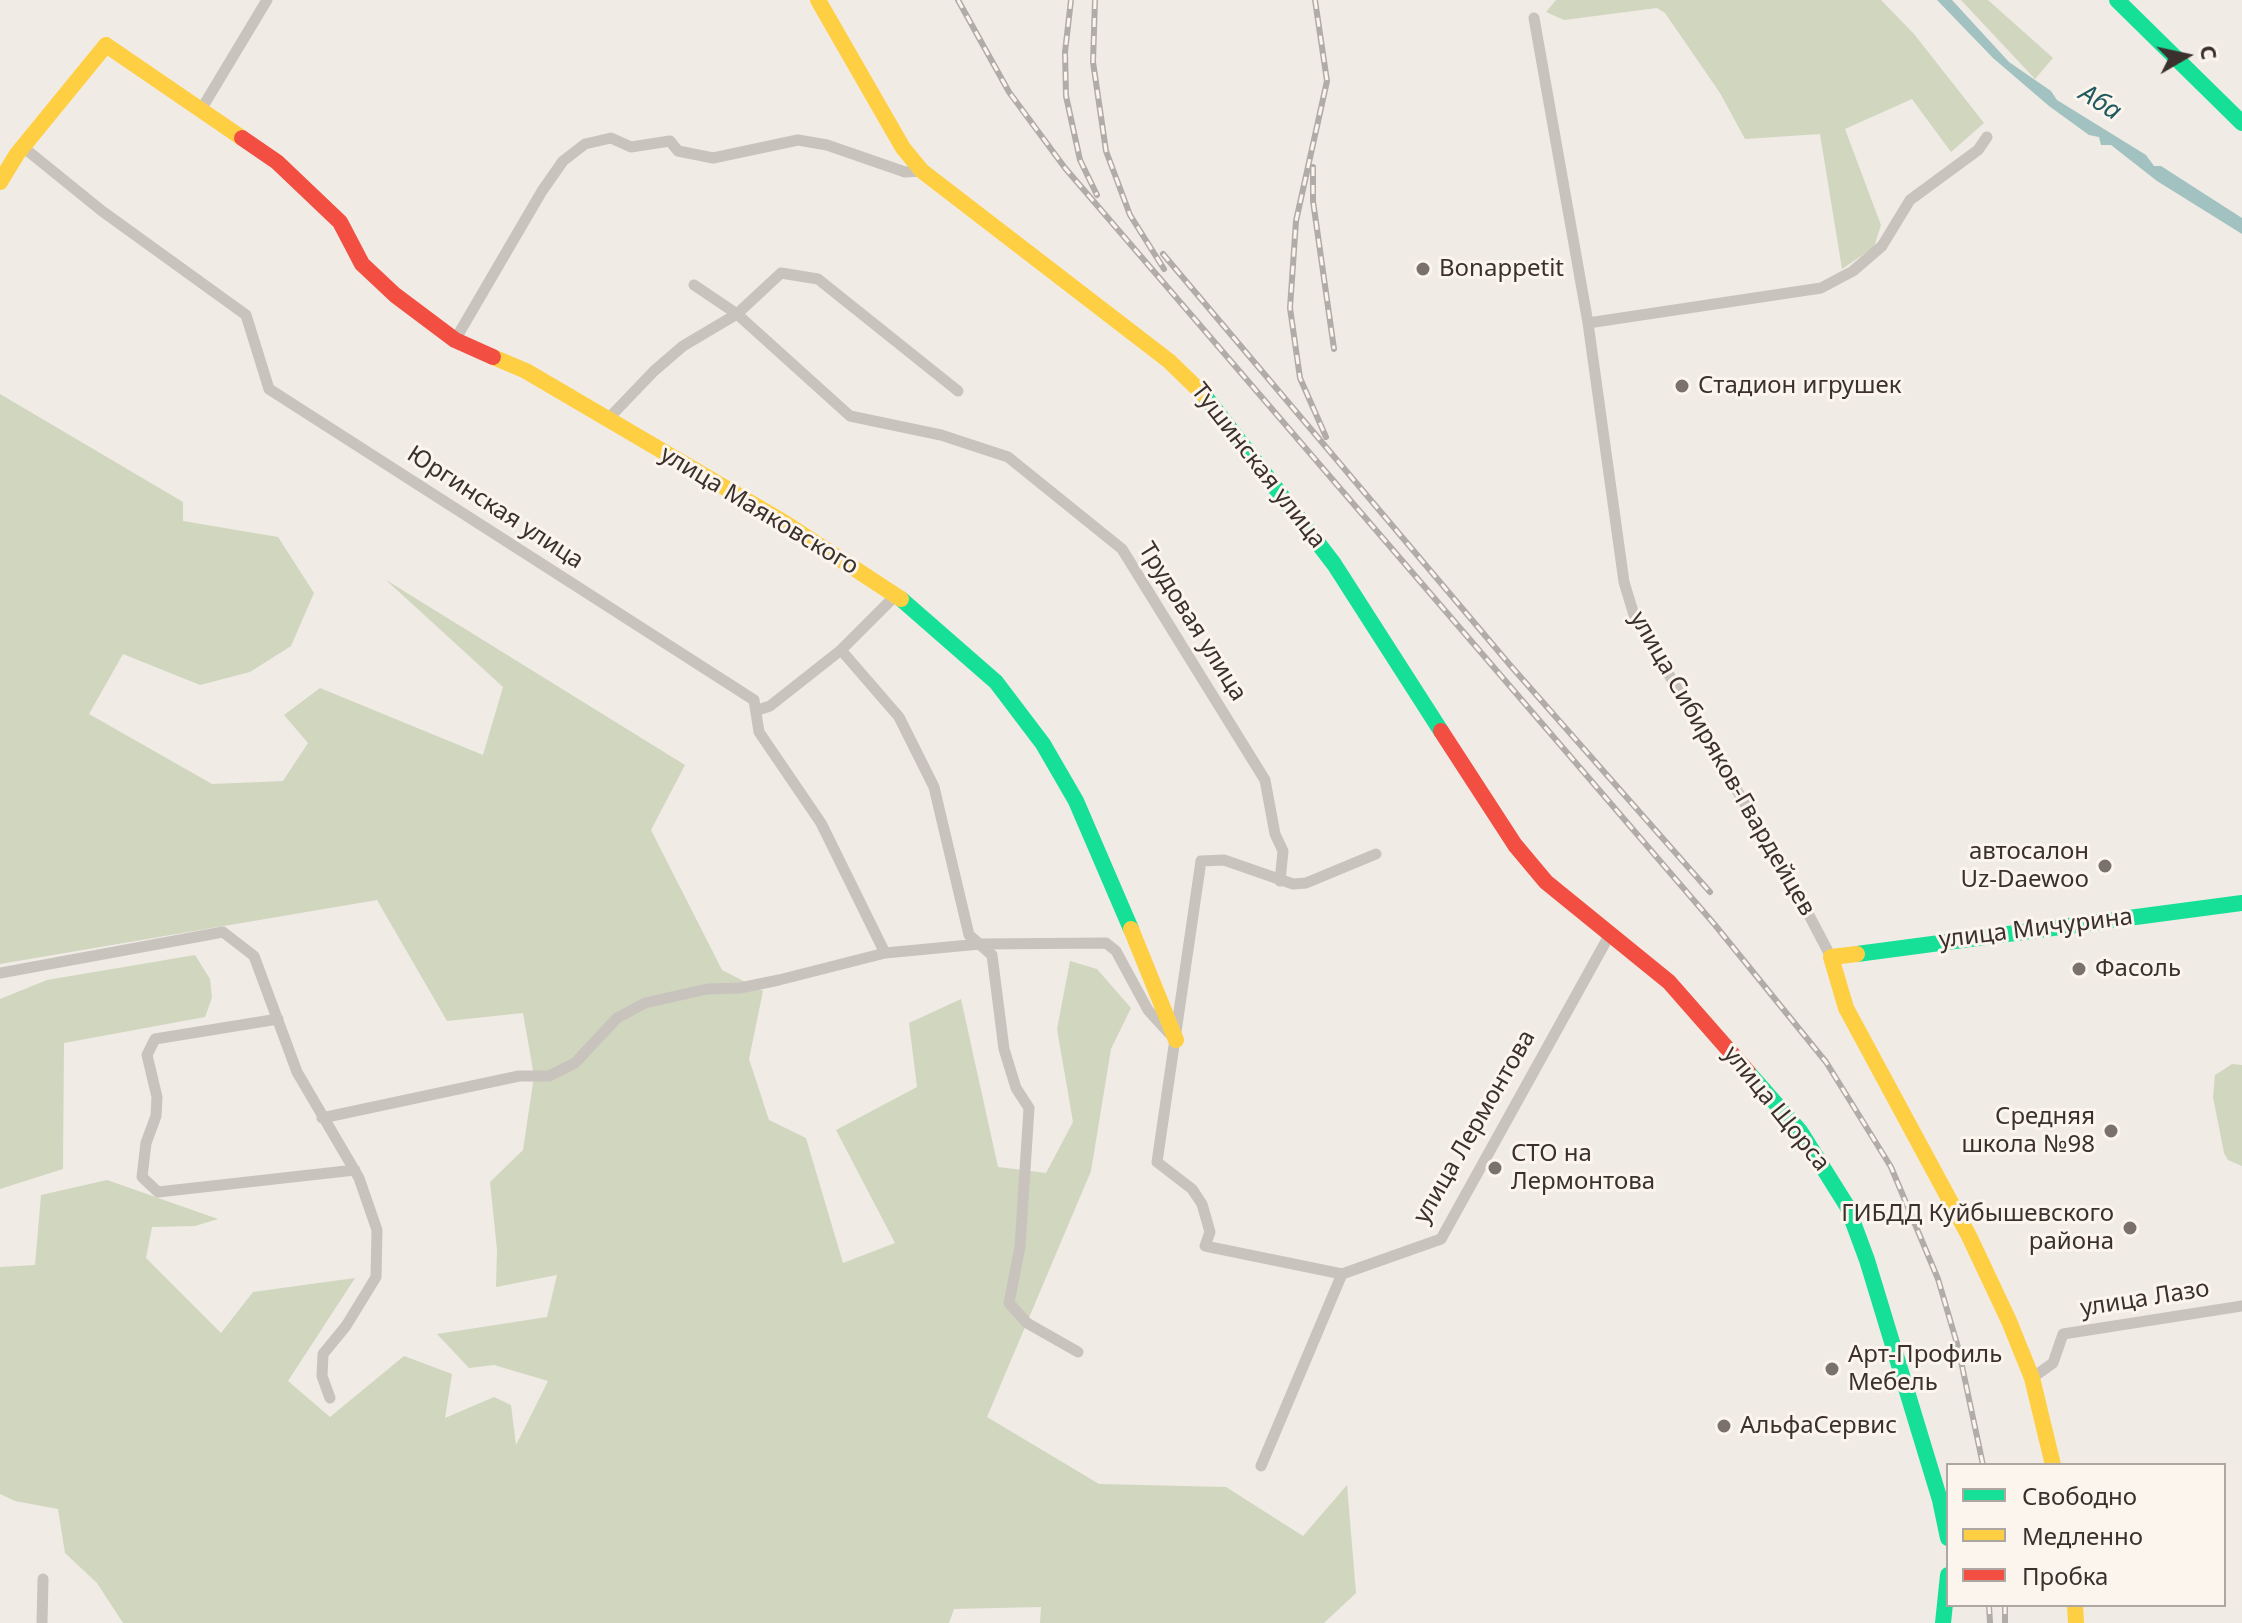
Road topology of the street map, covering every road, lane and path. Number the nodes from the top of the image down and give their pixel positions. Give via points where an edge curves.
1 (267, 0) edge
2 (818, 0) edge
3 (2117, 0) edge
4 (1534, 18) dead end
5 (202, 108) junction
6 (2242, 123) edge
7 (1987, 137) dead end
8 (23, 147) junction
9 (922, 171) junction
10 (0, 182) edge
11 (694, 285) dead end
12 (737, 314) junction
13 (1588, 323) junction
14 (455, 340) junction
15 (958, 391) dead end
16 (608, 419) junction
17 (896, 595) junction
18 (841, 650) junction
19 (758, 710) junction
20 (1376, 854) dead end
21 (1280, 881) junction
22 (1546, 882) joint
23 (2242, 903) edge
24 (1610, 934) junction
25 (980, 944) junction
26 (885, 953) junction
27 (1831, 957) junction
28 (0, 973) edge
29 (278, 1019) junction
30 (1176, 1040) junction
31 (322, 1118) junction
32 (355, 1170) junction
33 (1342, 1274) junction
34 (2242, 1306) edge
35 (1078, 1352) dead end
36 (2032, 1378) junction
37 (330, 1398) dead end
38 (2053, 1463) edge
39 (1261, 1466) dead end
40 (1946, 1530) edge
41 (43, 1579) dead end
42 (1946, 1594) edge
43 (42, 1623) edge
44 (1943, 1623) edge

1 - 5 street
2 - 9 street, Тушинская улица via 903,148
3 - 6 street
4 - 13 street, улица Сибиряков-Гвардейцев
5 - 8 street, улица Маяковского via 106,45
5 - 14 street, улица Маяковского via 277,162 340,222 362,264
7 - 13 street via 1978,150 1910,200 1882,246 1853,271 1821,288
8 - 10 street
8 - 19 street, Юргинская улица via 246,315 269,389 754,700
9 - 14 street via 905,172 798,140 713,158 678,151 670,141 631,147 611,138 585,144 563,161
9 - 22 street, Тушинская улица via 1169,361 1217,408 1334,564 1515,845
11 - 12 street, Трудовая улица
12 - 15 street via 781,273 818,279
12 - 16 street via 683,346
12 - 21 street, Трудовая улица via 850,416 941,435 1008,457 1122,549 1265,780 1283,851
13 - 27 street, улица Сибиряков-Гвардейцев via 1624,582 1634,615
14 - 16 street, улица Маяковского via 526,371
16 - 17 street, улица Маяковского
17 - 18 street
17 - 30 street, улица Маяковского via 996,682 1043,744 1108,871
18 - 19 street
18 - 25 street via 899,717 934,787 969,935
19 - 26 street via 759,732 821,823
20 - 21 street via 1306,883
21 - 30 street via 1253,867 1201,861
22 - 24 street, улица Щорса
23 - 27 street, улица Мичурина
24 - 33 street, улица Лермонтова via 1441,1239
24 - 40 street, улица Щорса via 1687,1002 1825,1166 1867,1260
25 - 26 street
25 - 30 street via 1106,943 1116,951 1148,1010
25 - 35 street via 992,955 1004,1049 1016,1088 1029,1108 1020,1247 1009,1303 1027,1323
26 - 31 street via 740,988 707,989 645,1003 617,1018 575,1063 549,1076 519,1076
27 - 36 street, улица Сибиряков-Гвардейцев via 1846,1008 1969,1236
28 - 29 street via 223,932 254,956
29 - 31 street via 297,1072
29 - 32 street via 155,1039 147,1055 156,1116 142,1177 158,1192
30 - 33 street via 1157,1162 1192,1189 1202,1204 1210,1232 1205,1246
31 - 32 street
32 - 37 street via 377,1230 376,1277 323,1354 322,1376
33 - 39 street
34 - 36 street, улица Лазо via 2063,1334 2053,1363
36 - 38 street, улица Сибиряков-Гвардейцев
41 - 43 street
42 - 44 street

